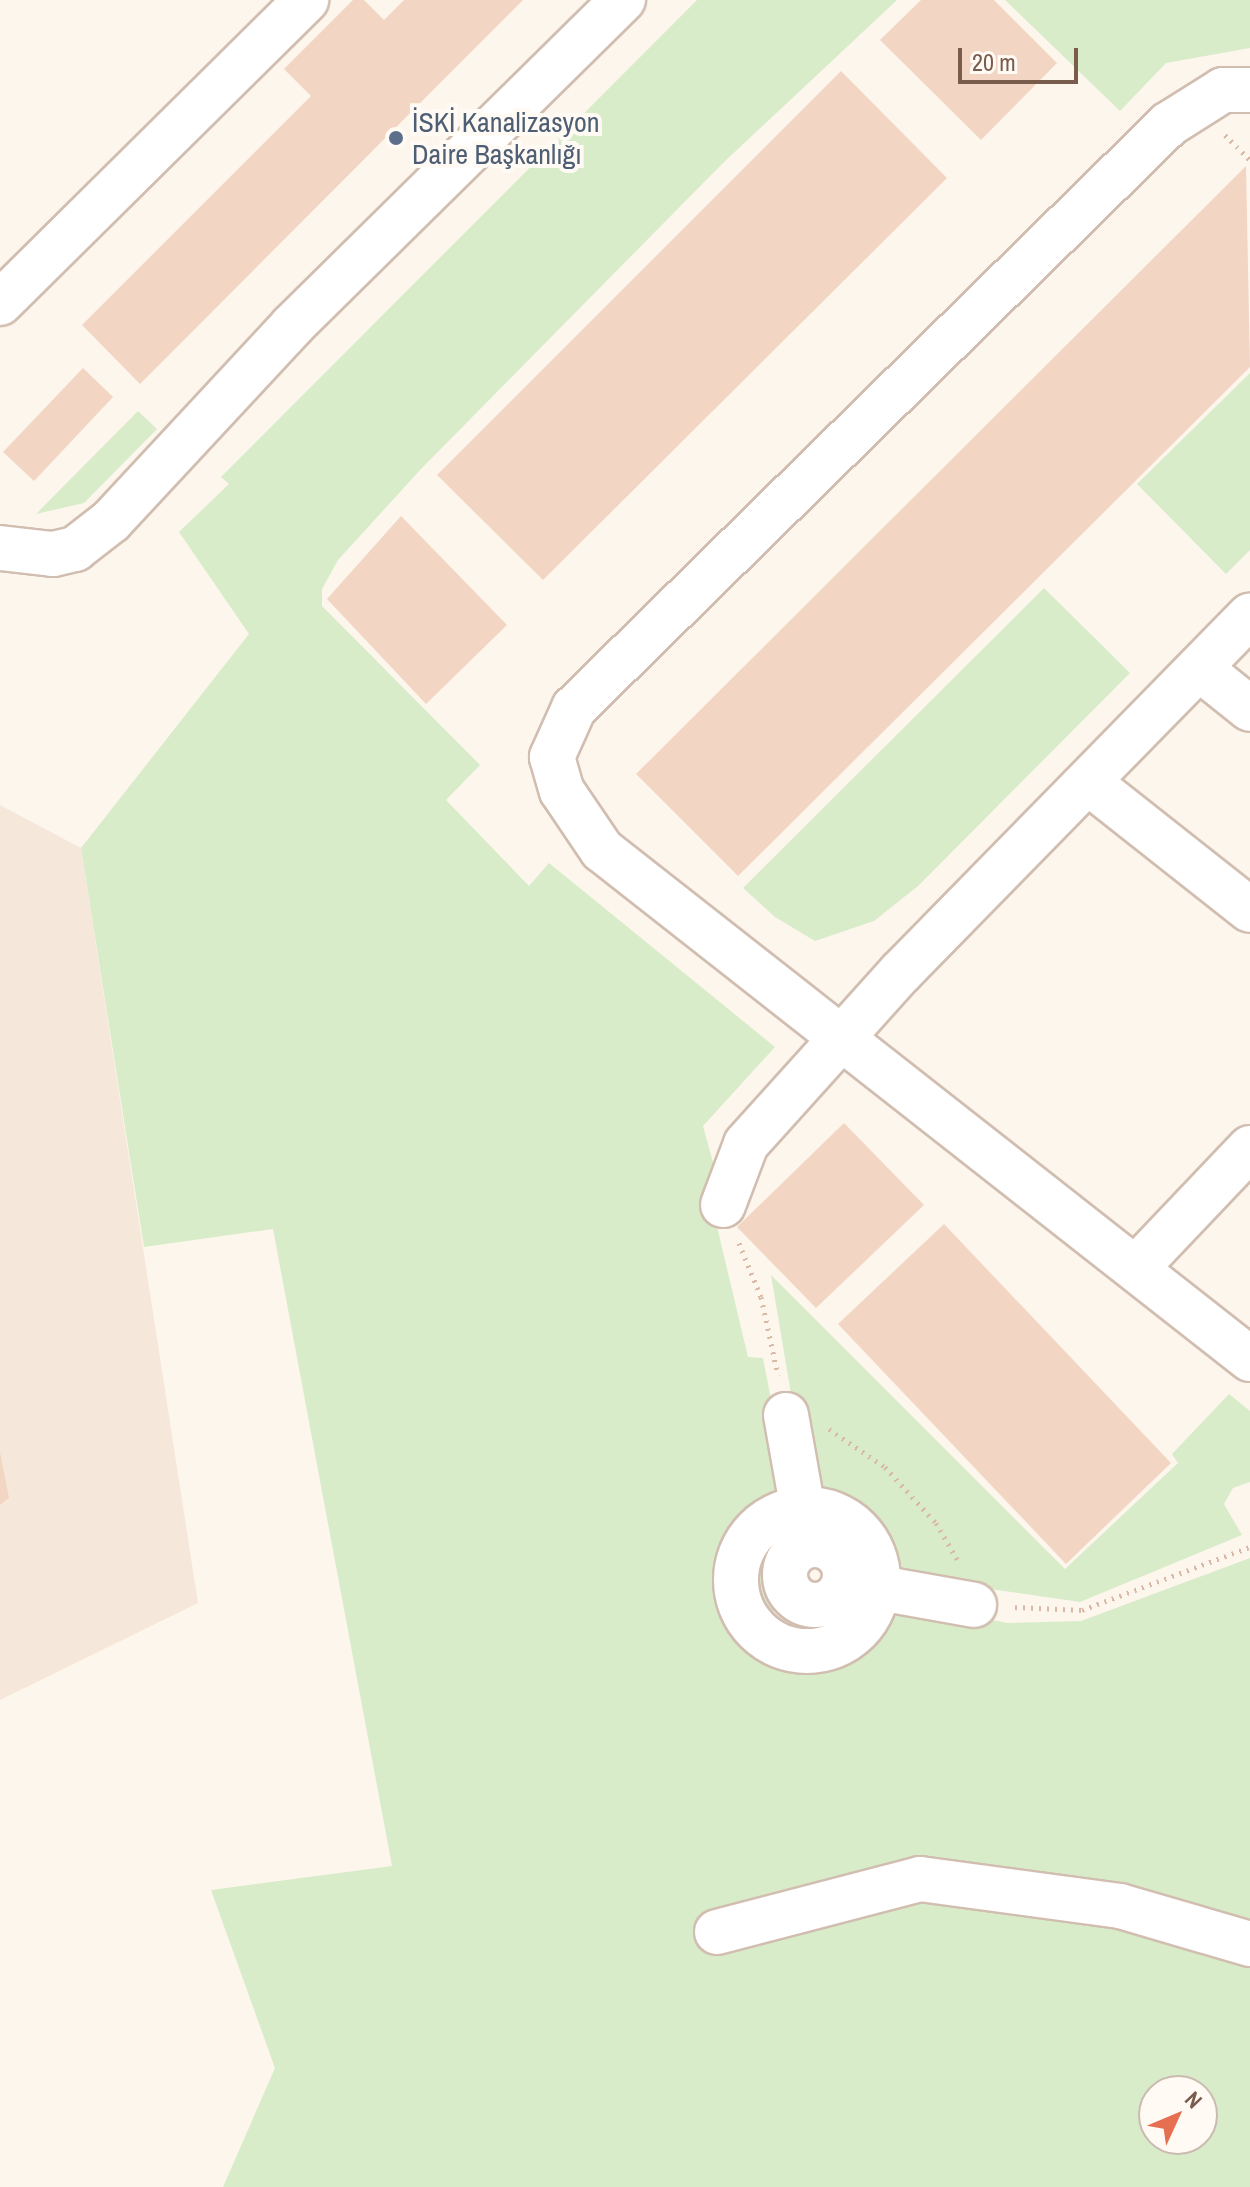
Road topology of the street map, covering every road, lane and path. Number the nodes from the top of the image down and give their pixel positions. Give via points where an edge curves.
1 (306, 0) edge
2 (623, 0) edge
3 (1250, 90) edge
4 (0, 303) edge
5 (0, 548) edge
6 (1250, 616) edge
7 (1199, 668) junction
8 (1250, 709) edge
9 (1088, 782) junction
10 (1250, 910) edge
11 (840, 1041) junction
12 (1250, 1148) edge
13 (723, 1205) joint
14 (1137, 1267) junction
15 (1250, 1359) edge
16 (786, 1415) junction
17 (806, 1527) junction
18 (1250, 1547) edge
19 (860, 1585) junction
20 (800, 1600) junction
21 (974, 1605) junction
22 (762, 1634) junction
23 (717, 1932) dead end
24 (1250, 1944) edge

1 - 4 lane
2 - 5 lane via 292,326 111,521 75,549 53,554
3 - 11 lane via 1223,90 1169,124 574,708 558,732 552,757 562,791 602,850
6 - 7 lane
7 - 8 lane
7 - 9 lane
9 - 10 lane
9 - 11 lane
11 - 13 lane via 746,1144
11 - 14 lane
12 - 14 lane
13 - 16 path via 761,1297
14 - 15 lane
16 - 17 lane
16 - 21 path via 837,1431 885,1467 936,1523
17 - 19 lane via 837,1554
17 - 20 lane via 784,1572
17 - 22 lane via 773,1517 741,1552 738,1600
18 - 21 path via 1082,1610
19 - 20 lane via 823,1603
19 - 21 lane
19 - 22 lane via 871,1613 836,1646 788,1649
20 - 22 lane
23 - 24 lane via 920,1879 1120,1906

